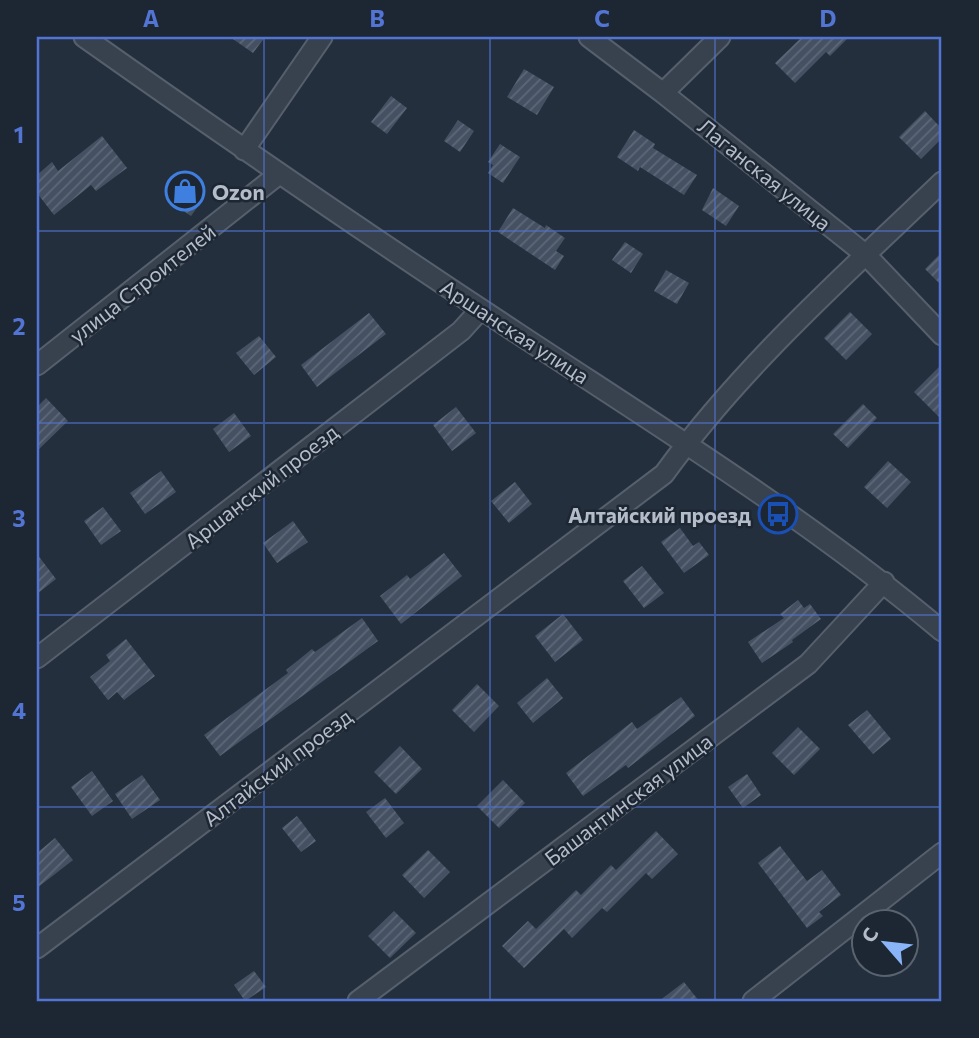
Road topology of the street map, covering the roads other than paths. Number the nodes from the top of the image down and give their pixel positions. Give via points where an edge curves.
1 (84, 37) edge
2 (322, 37) edge
3 (589, 37) edge
4 (720, 37) edge
5 (663, 93) junction
6 (244, 150) junction
7 (279, 174) junction
8 (942, 183) edge
9 (866, 255) junction
10 (481, 309) junction
11 (942, 335) edge
12 (37, 365) edge
13 (686, 444) junction
14 (884, 582) junction
15 (942, 631) edge
16 (37, 659) edge
17 (942, 853) edge
18 (37, 948) edge
19 (358, 1001) edge
20 (753, 1001) edge

1 - 6 street, Аршанская улица
2 - 6 street
3 - 5 street, Лаганская улица
4 - 5 street
5 - 9 street, Лаганская улица
6 - 7 street, Аршанская улица
7 - 10 street, Аршанская улица
7 - 12 street, улица Строителей
8 - 9 street, Алтайский проезд
9 - 11 street, Лаганская улица
9 - 13 street, Алтайский проезд via 781,335
10 - 13 street, Аршанская улица
10 - 16 street, Аршанский проезд via 461,331
13 - 14 street, Аршанская улица
13 - 18 street, Алтайский проезд via 664,474
14 - 15 street, Аршанская улица
14 - 19 street, Башантинская улица via 808,664
17 - 20 street

